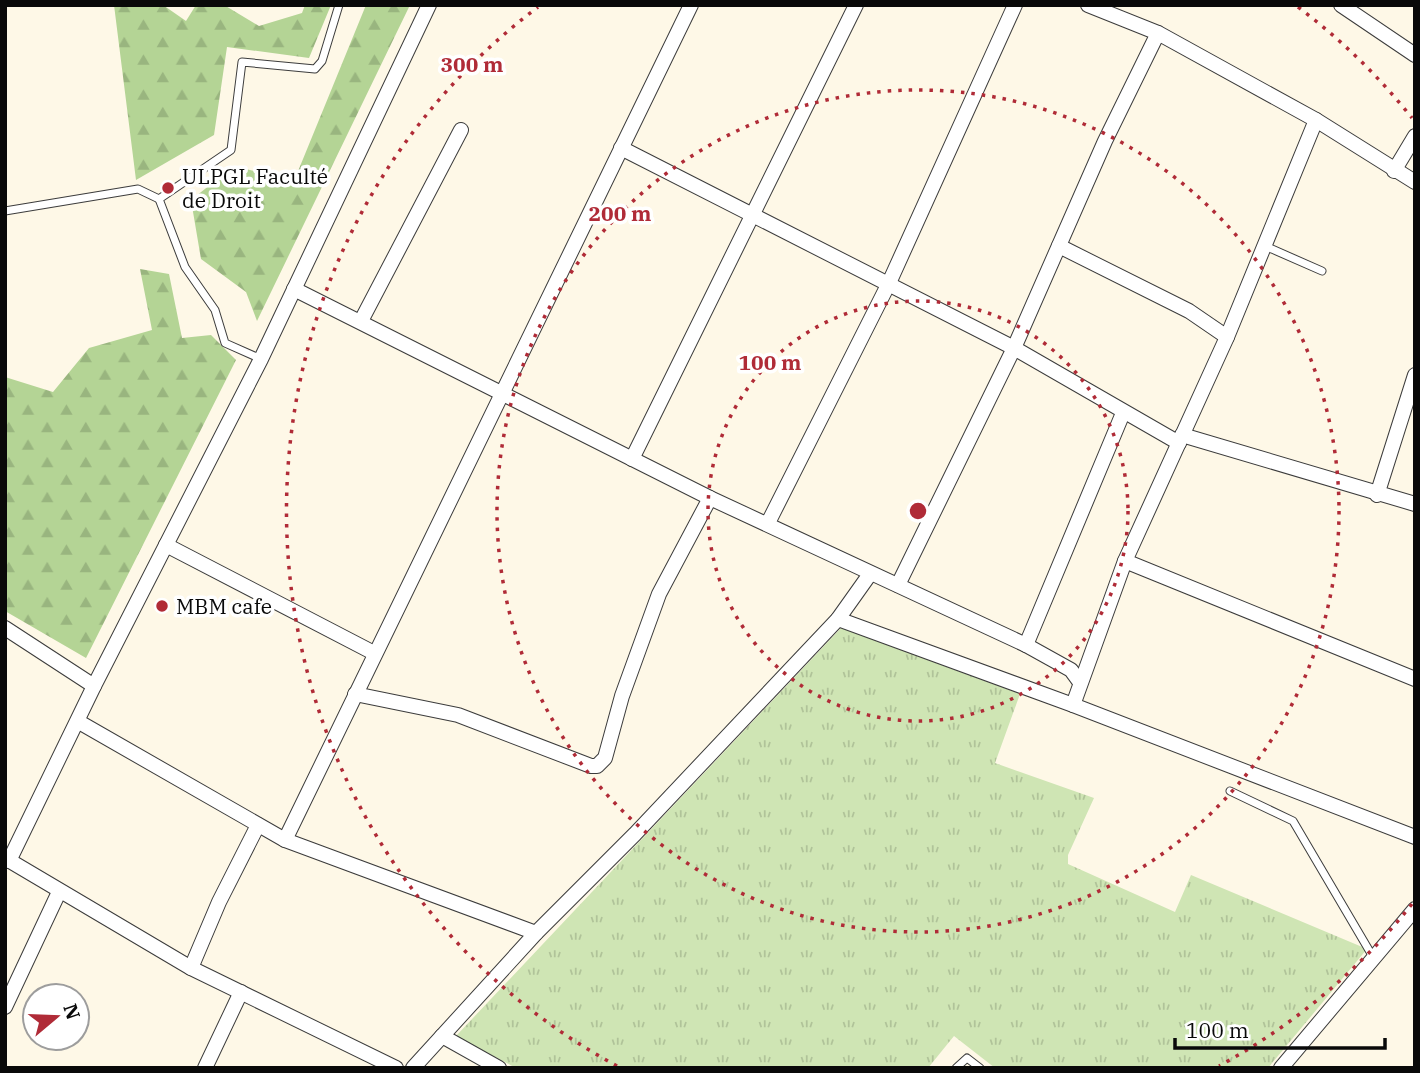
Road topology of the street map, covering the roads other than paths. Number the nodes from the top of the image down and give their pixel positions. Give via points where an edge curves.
1 (339, 5) edge
2 (429, 5) edge
3 (691, 5) edge
4 (856, 5) edge
5 (1015, 5) edge
6 (1088, 5) edge
7 (1341, 5) edge
8 (1112, 9) edge
9 (1157, 33) junction
10 (1415, 55) edge
11 (1316, 120) junction
12 (461, 130) dead end
13 (1415, 136) edge
14 (621, 148) junction
15 (1394, 171) junction
16 (1415, 182) edge
17 (159, 199) junction
18 (5, 211) edge
19 (754, 214) junction
20 (1059, 246) junction
21 (1264, 246) junction
22 (1322, 271) dead end
23 (889, 283) junction
24 (294, 289) junction
25 (361, 321) junction
26 (1227, 337) junction
27 (1014, 348) junction
28 (261, 359) junction
29 (1415, 375) edge
30 (503, 392) junction
31 (1123, 413) junction
32 (1181, 439) junction
33 (632, 459) junction
34 (1377, 495) junction
35 (710, 498) junction
36 (1415, 504) edge
37 (768, 523) junction
38 (166, 545) junction
39 (1125, 561) junction
40 (870, 574) junction
41 (898, 585) junction
42 (838, 619) junction
43 (5, 628) edge
44 (1026, 645) junction
45 (374, 653) junction
46 (1415, 679) edge
47 (1079, 681) junction
48 (94, 686) junction
49 (355, 694) junction
50 (1073, 705) junction
51 (79, 722) junction
52 (1230, 791) dead end
53 (258, 825) junction
54 (1415, 837) edge
55 (285, 840) junction
56 (7, 860) edge
57 (59, 892) junction
58 (1415, 909) edge
59 (536, 933) junction
60 (1374, 957) junction
61 (191, 968) junction
62 (241, 992) junction
63 (5, 1007) edge
64 (442, 1036) junction
65 (205, 1068) edge
66 (396, 1068) edge
67 (412, 1068) edge
68 (499, 1068) edge
69 (956, 1068) edge
70 (980, 1068) edge
71 (1281, 1068) edge

1 - 17 lane via 322,61 315,69 242,62 231,150
2 - 24 street
3 - 14 street
4 - 19 street
5 - 23 street
6 - 8 street
7 - 10 street
8 - 9 street
9 - 11 street
9 - 20 street
11 - 15 street
11 - 21 street
12 - 25 street
13 - 15 street
14 - 19 street
14 - 30 street
15 - 16 street
17 - 18 lane via 138,189
17 - 28 lane via 186,267 215,310 225,343
19 - 23 street
19 - 33 street
20 - 26 street via 1189,311
20 - 27 street
21 - 22 lane
21 - 26 street
23 - 27 street
23 - 37 street
24 - 25 street
24 - 28 street
25 - 30 street
26 - 32 street
27 - 31 street
27 - 41 street
28 - 38 street
29 - 34 street
30 - 33 street
30 - 45 street
31 - 32 street
31 - 44 street
32 - 34 street
32 - 39 street
33 - 35 street
34 - 36 street
35 - 37 street
35 - 49 street via 659,594 626,683 605,758 597,766 458,715
37 - 40 street
38 - 45 street
38 - 48 street
39 - 46 street
39 - 47 street
40 - 41 street
40 - 42 street
41 - 44 street
42 - 50 street
42 - 59 street
43 - 48 street
44 - 47 street via 1071,670
45 - 49 street
47 - 50 street
48 - 51 street
49 - 55 street
50 - 54 street
51 - 53 street
51 - 56 street
52 - 60 lane via 1293,821
53 - 55 street
53 - 61 street
55 - 59 street
56 - 57 street
57 - 61 street
57 - 63 street
58 - 60 street
59 - 64 street
60 - 71 street
61 - 62 street
62 - 65 street
62 - 66 street
64 - 67 street
64 - 68 street
69 - 70 lane via 967,1058

